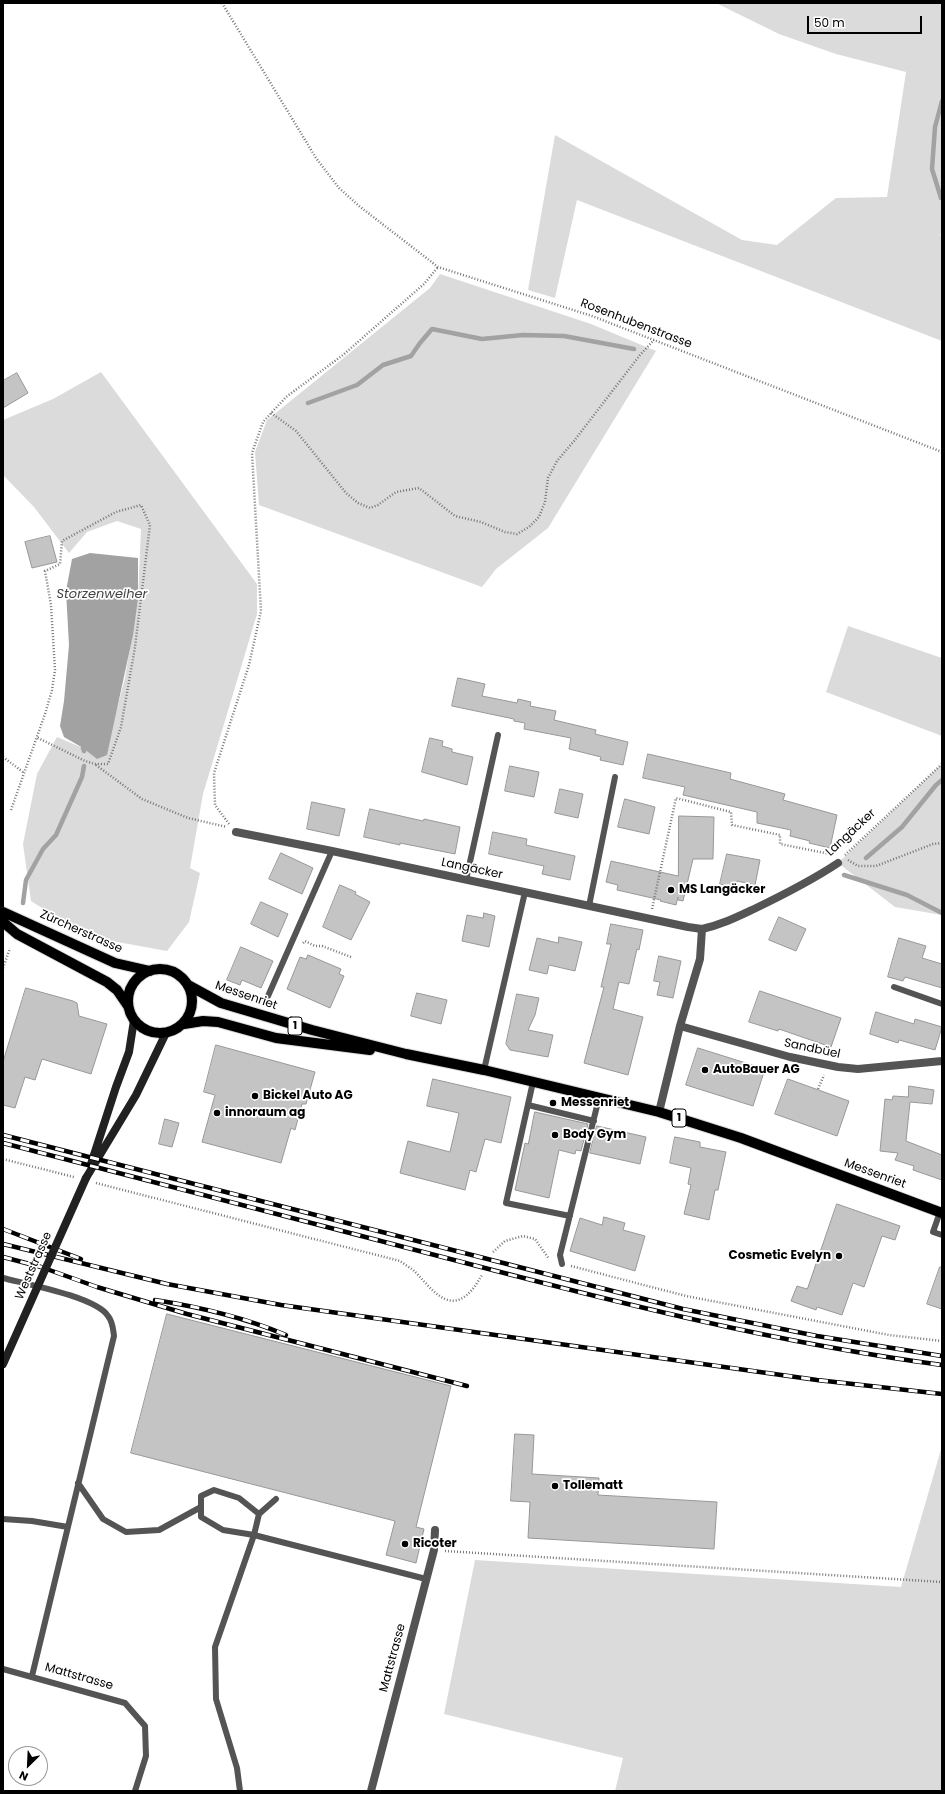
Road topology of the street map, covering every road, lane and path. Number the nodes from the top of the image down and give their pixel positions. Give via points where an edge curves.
1 (222, 3) edge
2 (438, 267) junction
3 (654, 340) junction
4 (272, 413) junction
5 (942, 452) edge
6 (498, 735) dead end
7 (36, 737) junction
8 (3, 757) edge
9 (95, 764) junction
10 (942, 764) edge
11 (23, 772) junction
12 (615, 777) dead end
13 (11, 810) dead end
14 (236, 832) junction
15 (942, 843) edge
16 (332, 851) junction
17 (841, 860) junction
18 (466, 880) junction
19 (525, 892) junction
20 (589, 906) junction
21 (3, 912) edge
22 (650, 919) junction
23 (3, 922) edge
24 (702, 929) junction
25 (10, 948) dead end
26 (300, 948) dead end
27 (351, 957) dead end
28 (3, 968) edge
29 (150, 971) junction
30 (188, 985) junction
31 (894, 987) dead end
32 (268, 996) dead end
33 (942, 1004) edge
34 (128, 1006) junction
35 (134, 1020) junction
36 (184, 1024) junction
37 (680, 1026) junction
38 (321, 1032) junction
39 (166, 1033) junction
40 (319, 1045) junction
41 (406, 1054) junction
42 (941, 1059) edge
43 (484, 1070) junction
44 (533, 1082) junction
45 (599, 1098) junction
46 (528, 1105) junction
47 (659, 1112) junction
48 (594, 1121) junction
49 (3, 1159) edge
50 (83, 1178) junction
51 (95, 1183) dead end
52 (941, 1212) edge
53 (570, 1216) junction
54 (942, 1235) edge
55 (493, 1252) dead end
56 (562, 1264) junction
57 (482, 1275) dead end
58 (3, 1278) edge
59 (942, 1341) edge
60 (3, 1364) edge
61 (78, 1484) junction
62 (276, 1499) dead end
63 (201, 1506) junction
64 (259, 1514) junction
65 (3, 1519) edge
66 (68, 1527) junction
67 (435, 1530) dead end
68 (254, 1535) junction
69 (434, 1550) junction
70 (426, 1579) junction
71 (942, 1582) edge
72 (3, 1669) edge
73 (32, 1676) junction
74 (136, 1791) edge
75 (240, 1791) edge
76 (371, 1791) edge

1 - 2 path, Rosenhubenstrasse via 316,158 339,188
2 - 3 path, Rosenhubenstrasse via 592,316
2 - 4 path via 424,284 343,355 286,397
3 - 4 path via 558,461 548,478 545,502 539,517 517,534 455,516 418,488 396,492 370,508 358,503 346,493 296,432
3 - 5 path, Rosenhubenstrasse
4 - 14 path via 263,422 252,453 261,611 249,665 214,773 215,805
6 - 18 lane
7 - 9 path
7 - 9 path via 52,690 55,670 51,605 45,571 60,564 62,541 116,512 141,505 150,525 135,647 121,727 108,764
7 - 11 path
8 - 11 path
9 - 14 path via 142,799 188,818 224,826
10 - 17 path, Langäcker
11 - 13 path
12 - 20 lane
14 - 16 street, Langäcker
15 - 17 path via 933,844 876,866 858,866
16 - 18 street, Langäcker
16 - 32 lane
17 - 22 path via 780,844 780,835 732,825 731,812 676,798
17 - 24 street, Langäcker via 806,884 724,923
18 - 19 street, Langäcker
19 - 20 street, Langäcker
19 - 43 lane
20 - 22 street, Langäcker
21 - 29 main road, Zürcherstrasse via 115,963
22 - 24 street, Langäcker
23 - 34 main road via 17,934 107,982 117,990
24 - 37 street via 700,959
25 - 28 path
26 - 27 path via 305,941
29 - 30 main road, Messenriet via 159,969 176,973
29 - 34 main road via 142,974 131,988
30 - 36 main road via 193,1006
30 - 38 main road, Messenriet / 1 via 221,1003
31 - 33 lane
34 - 35 main road
35 - 39 main road via 148,1031
35 - 50 main road, Weststrasse via 129,1052
36 - 39 main road, Messenriet
36 - 40 main road, Messenriet / 1 via 203,1020 218,1022 276,1038
37 - 42 street, Sandbüel via 790,1058 838,1067 858,1068
37 - 47 street
38 - 40 main road via 324,1038 323,1043
38 - 41 main road, Messenriet / 1
39 - 50 main road, Weststrasse via 136,1095
40 - 41 main road, Messenriet / 1
41 - 43 main road, Messenriet / 1
43 - 44 main road, Messenriet / 1
44 - 45 main road, Messenriet / 1
44 - 46 lane
45 - 47 main road, Messenriet / 1
45 - 48 lane
46 - 48 lane
46 - 53 lane via 506,1203
47 - 52 main road, Messenriet / 1 via 741,1138
48 - 53 lane
49 - 50 path
50 - 60 main road, Weststrasse, bridge
51 - 57 path via 400,1261 445,1299 464,1298
52 - 54 lane via 933,1232
53 - 56 lane via 560,1255
55 - 56 path via 505,1241 524,1236 535,1239 549,1259
56 - 59 path via 686,1296 889,1335
58 - 61 lane via 95,1304 108,1314 113,1324 114,1336
61 - 63 lane via 103,1519 126,1532 159,1530
61 - 66 lane
62 - 64 lane
63 - 64 lane via 201,1496 214,1490 239,1498
63 - 68 lane via 201,1518 223,1530
64 - 68 lane
65 - 66 lane
66 - 73 lane
67 - 69 street, Mattstrasse
68 - 70 lane
68 - 75 lane via 215,1647 216,1699 237,1768
69 - 70 street, Mattstrasse
69 - 71 path
70 - 76 street, Mattstrasse
72 - 73 lane, Mattstrasse
73 - 74 lane, Mattstrasse via 125,1703 145,1726 146,1756

